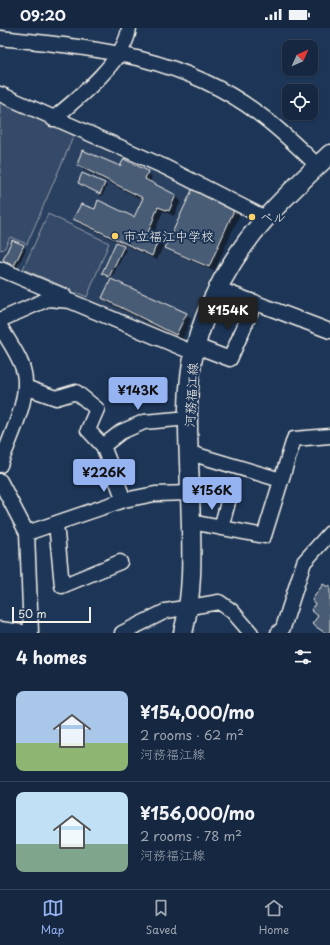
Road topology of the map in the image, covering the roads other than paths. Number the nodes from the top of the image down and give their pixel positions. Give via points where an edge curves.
1 (129, 28) edge
2 (0, 38) edge
3 (118, 52) junction
4 (0, 94) edge
5 (53, 119) junction
6 (324, 160) edge
7 (265, 218) junction
8 (0, 269) edge
9 (219, 289) junction
10 (70, 301) junction
11 (255, 302) junction
12 (0, 320) edge
13 (0, 326) edge
14 (330, 331) edge
15 (195, 350) junction
16 (24, 387) junction
17 (189, 418) junction
18 (330, 436) edge
19 (103, 446) junction
20 (190, 453) junction
21 (0, 465) edge
22 (281, 480) junction
23 (0, 481) edge
24 (190, 493) junction
25 (124, 500) junction
26 (228, 502) dead end
27 (191, 522) junction
28 (56, 523) junction
29 (221, 528) junction
30 (27, 533) junction
31 (330, 533) edge
32 (120, 562) dead end
33 (190, 608) junction
34 (0, 629) edge
35 (30, 633) edge
36 (122, 633) edge
37 (183, 633) edge
38 (251, 633) edge
39 (278, 633) edge

1 - 3 street via 128,35
2 - 3 street
3 - 5 street via 97,82
3 - 6 street via 161,63 236,99
4 - 5 street
5 - 7 street via 165,167
6 - 7 main road, 河務福江線
7 - 9 main road, 河務福江線 via 239,253
8 - 10 street
9 - 11 street
9 - 15 main road, 河務福江線
10 - 12 street via 48,298
10 - 15 street
11 - 14 street
11 - 15 street via 230,359
13 - 16 street via 25,374
15 - 17 main road, 河務福江線 via 189,392
16 - 19 street via 56,398 76,392 97,409 88,430
16 - 21 street via 24,397
17 - 19 street via 144,422 121,432
17 - 20 main road, 河務福江線
18 - 22 street via 294,439
19 - 25 street
20 - 22 street
20 - 24 main road, 河務福江線
22 - 29 street via 264,536
23 - 30 street
24 - 25 street via 155,494
24 - 27 main road, 河務福江線
25 - 28 street
26 - 29 street
27 - 29 street
27 - 33 main road, 河務福江線
28 - 30 street
28 - 32 street via 62,586
30 - 35 street
31 - 39 street via 304,562 283,628
33 - 36 street via 166,611
33 - 37 main road, 河務福江線
33 - 38 street via 219,602 232,611
34 - 35 street

